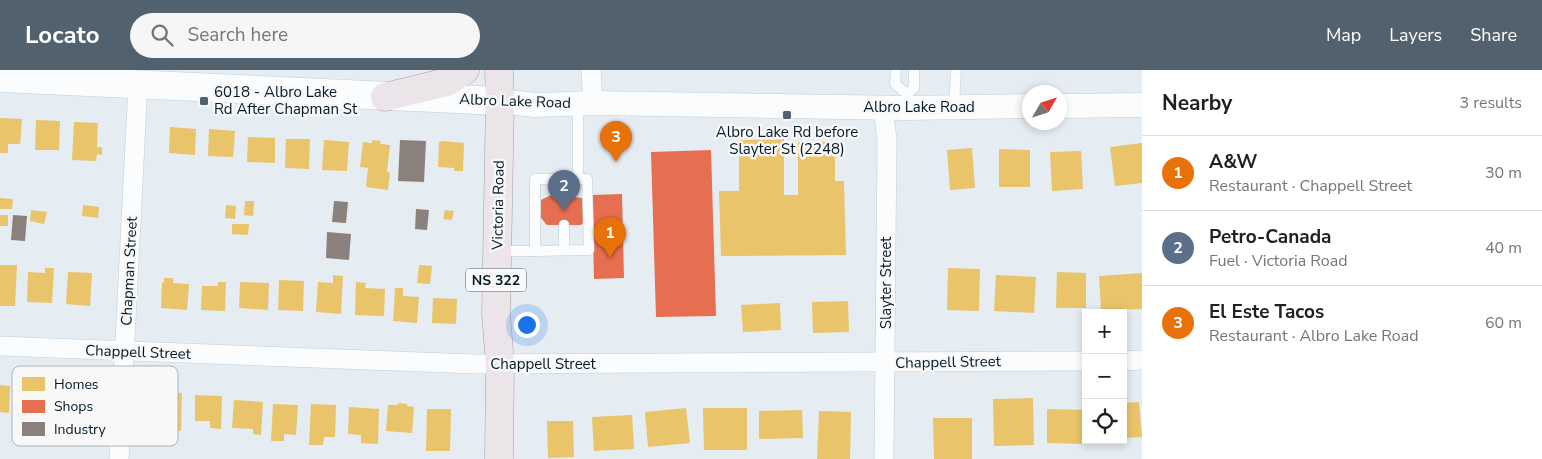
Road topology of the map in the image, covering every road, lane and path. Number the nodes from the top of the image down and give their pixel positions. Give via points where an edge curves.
1 (465, 70) edge
2 (499, 70) edge
3 (591, 70) edge
4 (896, 70) edge
5 (914, 70) edge
6 (956, 70) edge
7 (0, 78) edge
8 (138, 84) junction
9 (385, 97) junction
10 (500, 101) junction
11 (907, 101) junction
12 (586, 103) junction
13 (1142, 105) edge
14 (1022, 106) edge
15 (1067, 106) edge
16 (954, 107) junction
17 (882, 108) junction
18 (564, 179) junction
19 (578, 179) junction
20 (564, 196) dead end
21 (564, 225) dead end
22 (564, 250) junction
23 (497, 251) junction
24 (535, 251) junction
25 (0, 346) edge
26 (125, 352) junction
27 (1142, 360) edge
28 (1082, 361) edge
29 (1127, 361) edge
30 (886, 363) junction
31 (500, 364) junction
32 (124, 366) edge
33 (119, 446) edge
34 (118, 459) edge
35 (499, 459) edge
36 (884, 459) edge

1 - 9 main road via 447,82
2 - 10 main road, Victoria Road / NS 322
3 - 12 street
4 - 11 lane via 895,84
5 - 11 lane via 914,88
6 - 16 lane
7 - 8 main road, Albro Lake Road
8 - 9 main road, Albro Lake Road
8 - 26 street, Chapman Street
9 - 10 main road, Albro Lake Road
10 - 12 street, Albro Lake Road via 534,105
10 - 23 main road, Victoria Road / NS 322
11 - 16 street, Albro Lake Road
11 - 17 street, Albro Lake Road
12 - 17 street, Albro Lake Road
12 - 19 lane
13 - 15 street
14 - 16 street, Albro Lake Road
17 - 30 street, Slayter Street via 887,140
18 - 19 lane
18 - 20 lane
18 - 24 lane via 535,179
19 - 22 lane via 587,179 589,250
21 - 22 lane
22 - 24 lane
23 - 24 lane
23 - 31 main road, Victoria Road / NS 322 via 496,314
25 - 26 street, Chappell Street
26 - 31 street, Chappell Street
26 - 32 street, Chapman Street
27 - 29 street
28 - 30 street, Chappell Street
30 - 31 street, Chappell Street
30 - 36 street, Slayter Street
31 - 35 main road, Victoria Road / NS 322
33 - 34 street, Chapman Street

